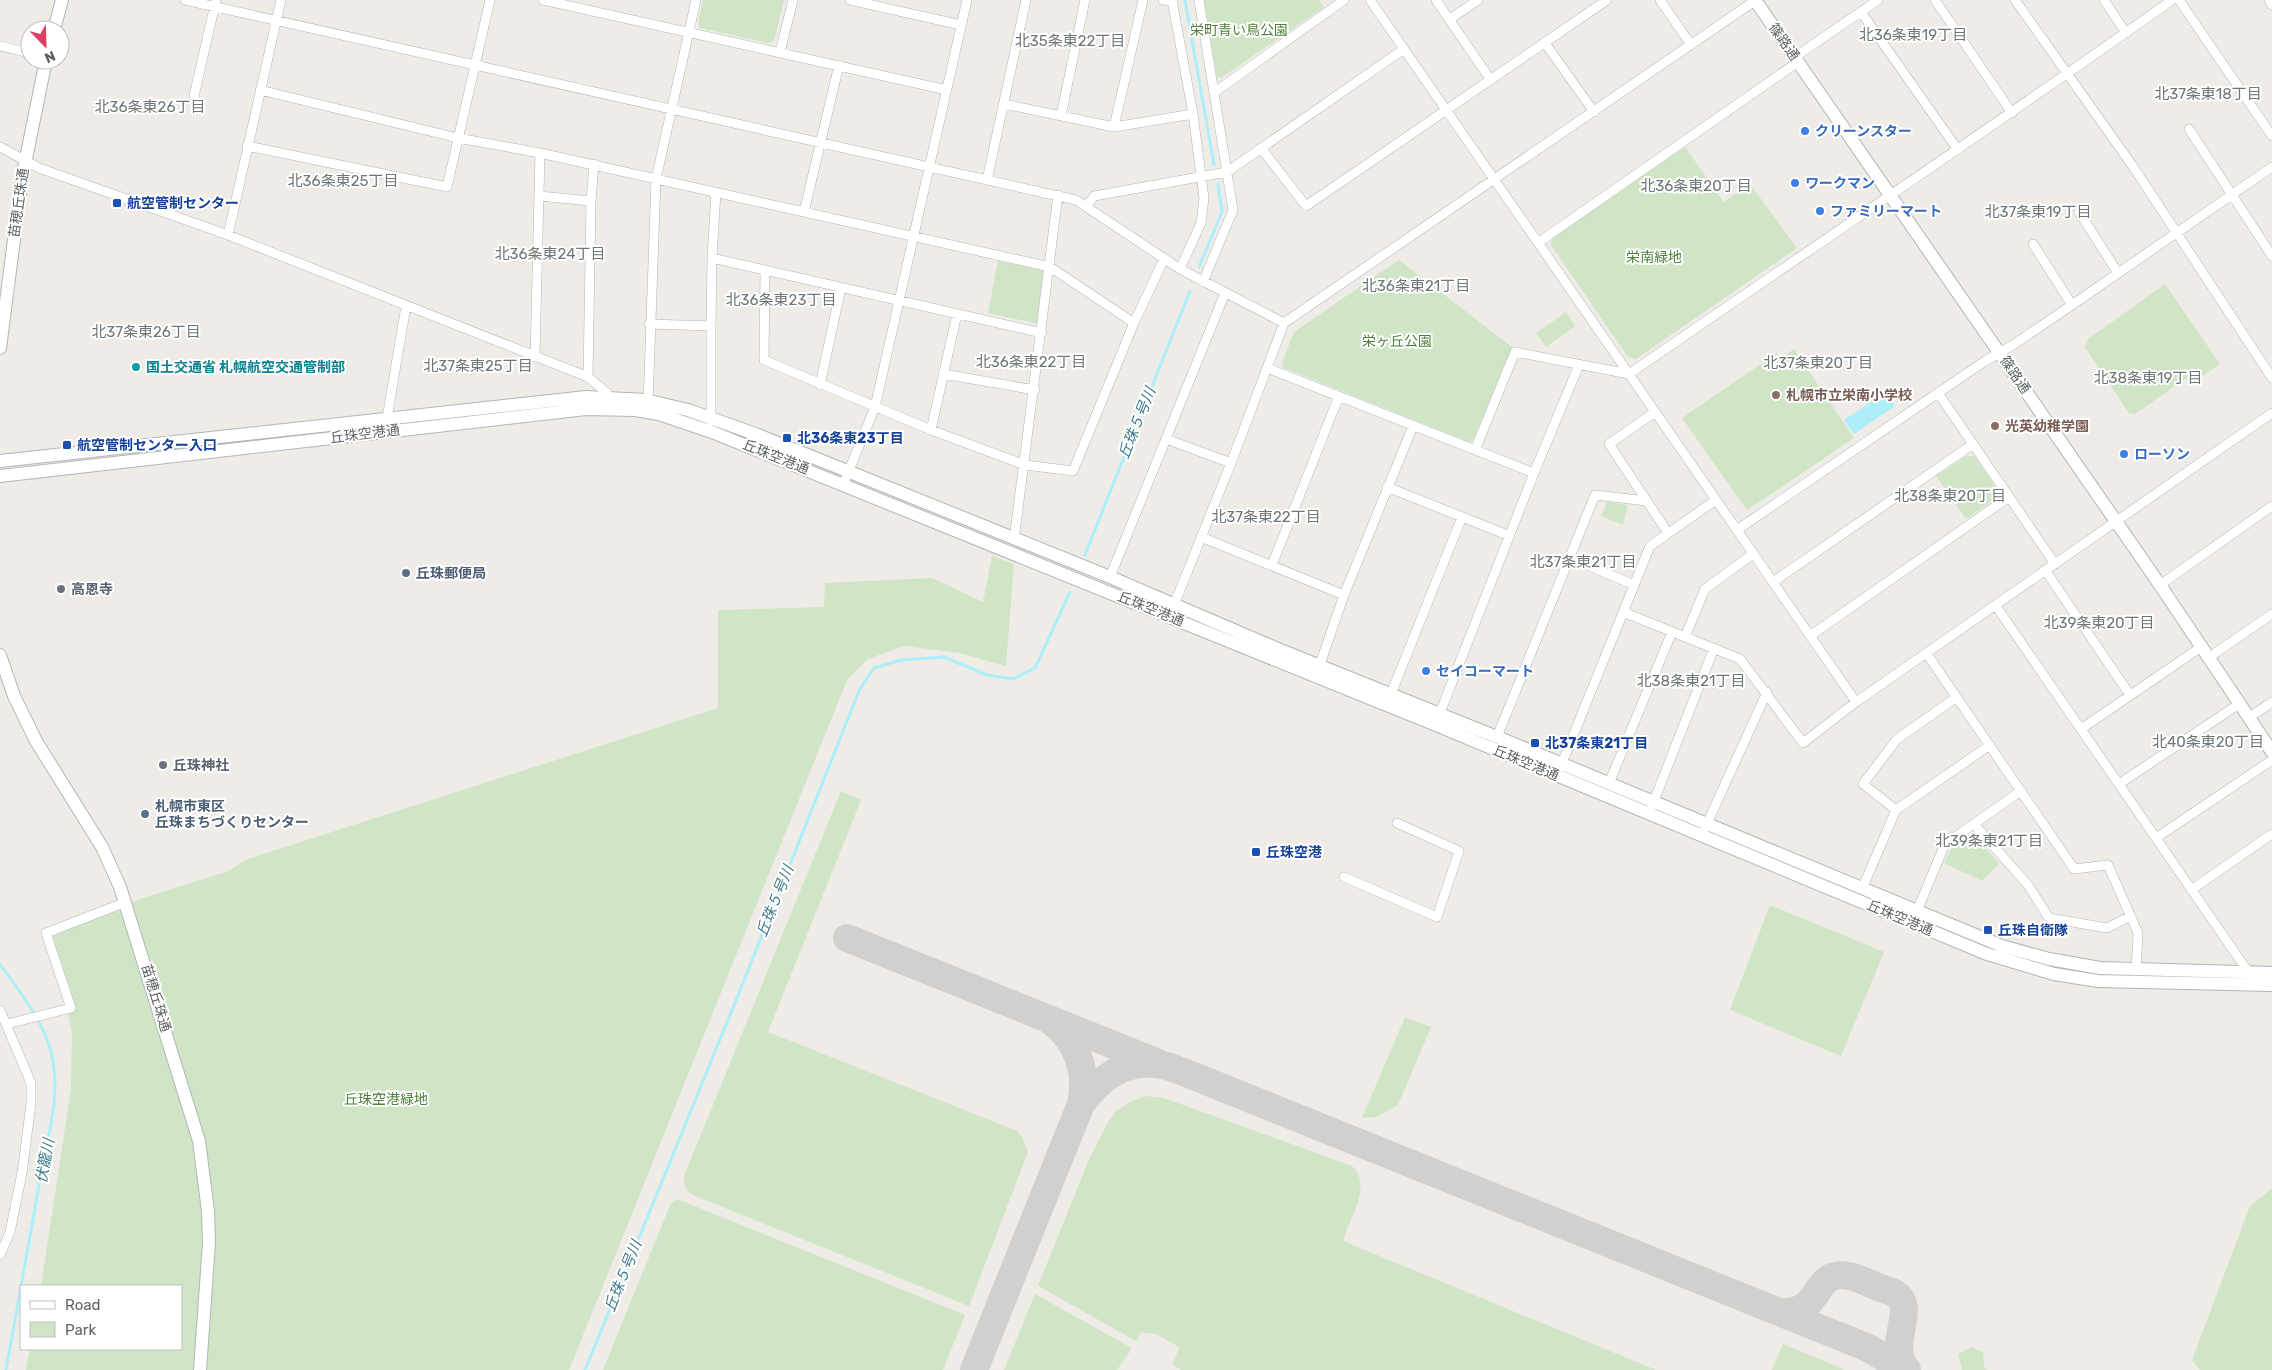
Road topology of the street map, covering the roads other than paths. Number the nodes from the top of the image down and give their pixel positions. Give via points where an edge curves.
1 (62, 0) edge
2 (185, 0) edge
3 (281, 0) edge
4 (490, 0) edge
5 (543, 0) edge
6 (696, 0) edge
7 (793, 0) edge
8 (850, 0) edge
9 (967, 0) edge
10 (1026, 0) edge
11 (1085, 0) edge
12 (1144, 0) edge
13 (1163, 0) edge
14 (1199, 0) edge
15 (1344, 0) edge
16 (1370, 0) edge
17 (1436, 0) edge
18 (1478, 0) edge
19 (1607, 0) edge
20 (1660, 0) edge
21 (1755, 0) edge
22 (1878, 0) edge
23 (1935, 0) edge
24 (2015, 0) edge
25 (2104, 0) edge
26 (2172, 0) edge
27 (2179, 0) edge
28 (2269, 0) edge
29 (1172, 1) edge
30 (215, 3) edge
31 (2272, 5) edge
32 (1861, 12) junction
33 (1450, 19) junction
34 (57, 20) edge
35 (276, 20) junction
36 (961, 25) junction
37 (689, 32) junction
38 (2126, 33) junction
39 (1545, 44) junction
40 (1691, 45) junction
41 (0, 46) edge
42 (1404, 50) junction
43 (20, 51) edge
44 (780, 52) junction
45 (1796, 60) junction
46 (476, 65) junction
47 (838, 65) junction
48 (44, 70) edge
49 (2068, 73) junction
50 (1490, 79) junction
51 (260, 90) junction
52 (946, 90) junction
53 (1215, 92) junction
54 (194, 96) dead end
55 (1004, 104) junction
56 (672, 108) junction
57 (1445, 110) junction
58 (1594, 112) junction
59 (2012, 113) junction
60 (1193, 114) junction
61 (1061, 116) junction
62 (1114, 127) junction
63 (2190, 128) dead end
64 (2272, 136) edge
65 (458, 138) junction
66 (820, 142) junction
67 (247, 146) junction
68 (0, 147) edge
69 (1261, 148) junction
70 (1958, 150) junction
71 (540, 153) junction
72 (25, 160) junction
73 (594, 164) junction
74 (929, 166) junction
75 (2272, 167) edge
76 (1227, 172) junction
77 (1201, 176) junction
78 (656, 179) junction
79 (987, 180) junction
80 (1494, 180) junction
81 (716, 192) junction
82 (1058, 195) junction
83 (1889, 195) junction
84 (2232, 195) junction
85 (539, 196) junction
86 (591, 201) junction
87 (1087, 206) junction
88 (804, 212) junction
89 (2079, 212) dead end
90 (2177, 232) junction
91 (228, 235) junction
92 (914, 236) junction
93 (1538, 242) junction
94 (2033, 244) dead end
95 (2272, 256) edge
96 (712, 258) junction
97 (1164, 259) junction
98 (1050, 267) junction
99 (1180, 269) junction
100 (765, 270) junction
101 (2118, 273) junction
102 (1203, 282) junction
103 (841, 288) junction
104 (1225, 294) junction
105 (900, 301) junction
106 (2072, 305) junction
107 (406, 306) junction
108 (957, 314) junction
109 (1134, 322) junction
110 (649, 324) junction
111 (1284, 324) junction
112 (2, 325) edge
113 (711, 326) junction
114 (1042, 333) junction
115 (0, 348) edge
116 (1999, 353) junction
117 (535, 357) junction
118 (1579, 365) junction
119 (1267, 368) junction
120 (944, 374) junction
121 (1629, 374) junction
122 (588, 377) junction
123 (2272, 378) edge
124 (820, 385) junction
125 (1035, 390) junction
126 (1938, 393) junction
127 (1339, 396) junction
128 (610, 397) junction
129 (646, 400) junction
130 (875, 406) junction
131 (616, 410) junction
132 (1655, 412) junction
133 (650, 413) junction
134 (2272, 413) edge
135 (387, 418) junction
136 (710, 418) junction
137 (1413, 426) junction
138 (931, 430) junction
139 (712, 432) junction
140 (1166, 439) junction
141 (1973, 444) junction
142 (1475, 450) junction
143 (0, 460) edge
144 (1231, 463) junction
145 (1025, 466) junction
146 (848, 472) junction
147 (1534, 473) junction
148 (0, 476) edge
149 (843, 485) junction
150 (1387, 487) junction
151 (2009, 497) junction
152 (1716, 500) junction
153 (1647, 501) junction
154 (2272, 506) edge
155 (1462, 517) junction
156 (2115, 521) junction
157 (1737, 530) junction
158 (1668, 533) junction
159 (1510, 536) junction
160 (1200, 537) junction
161 (1014, 540) junction
162 (1754, 554) junction
163 (1569, 557) junction
164 (2055, 564) junction
165 (1272, 565) junction
166 (2045, 570) junction
167 (1110, 577) junction
168 (1773, 582) junction
169 (1634, 585) junction
170 (2160, 585) junction
171 (1344, 595) junction
172 (1996, 606) junction
173 (1172, 611) junction
174 (1623, 612) junction
175 (2272, 614) edge
176 (1672, 632) junction
177 (1810, 636) junction
178 (1685, 637) junction
179 (1714, 648) junction
180 (2205, 653) junction
181 (1927, 654) junction
182 (0, 655) edge
183 (1317, 671) junction
184 (1767, 692) junction
185 (1391, 694) junction
186 (2130, 695) junction
187 (1957, 697) junction
188 (1856, 702) junction
189 (2272, 702) edge
190 (2239, 704) junction
191 (2248, 718) junction
192 (1438, 719) junction
193 (2081, 728) junction
194 (1497, 737) junction
195 (1990, 745) junction
196 (2272, 752) edge
197 (2272, 760) edge
198 (1561, 764) junction
199 (1557, 776) junction
200 (1609, 783) junction
201 (2119, 784) junction
202 (2021, 791) junction
203 (1654, 802) junction
204 (1896, 810) junction
205 (1648, 815) junction
206 (1396, 823) dead end
207 (1974, 824) junction
208 (1704, 830) junction
209 (2272, 834) edge
210 (2156, 838) junction
211 (1344, 877) dead end
212 (1862, 889) junction
213 (2191, 890) junction
214 (126, 902) junction
215 (1918, 911) junction
216 (2131, 916) junction
217 (2136, 970) junction
218 (2272, 973) edge
219 (2248, 978) junction
220 (2272, 985) edge
221 (0, 1010) edge
222 (7, 1024) junction
223 (0, 1255) edge
224 (200, 1370) edge

1 - 34 main road
2 - 30 street
3 - 35 street
4 - 46 street
5 - 37 street
6 - 37 street
7 - 44 street
8 - 36 street
9 - 36 street
10 - 55 street
11 - 61 street
12 - 62 street
13 - 29 street
14 - 53 street
15 - 53 street
16 - 42 street
17 - 33 street
18 - 33 street
19 - 39 street
20 - 40 street
21 - 40 street
21 - 45 main road, 篠路通
22 - 32 street
23 - 59 street
24 - 49 street
25 - 38 street
26 - 38 street
27 - 64 street
28 - 31 street
29 - 60 street
30 - 35 street
30 - 54 street
32 - 45 street
32 - 70 street
33 - 50 street
35 - 46 street
35 - 51 street
36 - 52 street
37 - 44 street
37 - 56 street
38 - 49 street
39 - 50 street
39 - 58 street
40 - 58 street
41 - 43 street
42 - 57 street
42 - 69 street
44 - 47 street
45 - 83 main road, 篠路通
45 - 93 street
46 - 56 street
46 - 65 street
47 - 52 street
47 - 66 street
48 - 72 main road, 苗穂丘珠通
49 - 59 street
49 - 90 street
50 - 57 street
51 - 65 street
51 - 67 street
52 - 74 street
53 - 76 street
55 - 61 street
55 - 79 street
56 - 66 street
56 - 78 street
57 - 69 street via 1306,206
57 - 80 street
58 - 80 street
59 - 70 street
60 - 62 street
60 - 77 street
61 - 62 street
63 - 84 street
65 - 67 street via 447,187
65 - 71 street
66 - 74 street
66 - 88 street
67 - 91 street
68 - 72 street
69 - 76 street
70 - 83 street
71 - 73 street
71 - 85 street
72 - 91 street via 39,168
72 - 112 main road, 苗穂丘珠通
73 - 78 street
73 - 86 street
74 - 79 street
74 - 92 street
75 - 84 street
76 - 77 street
76 - 102 street via 1233,210
77 - 87 street via 1094,196
77 - 99 street via 1204,198 1201,223
78 - 81 street
78 - 110 street
79 - 82 street
80 - 93 street
80 - 111 street
81 - 88 street
81 - 96 street
82 - 87 street
82 - 98 street
83 - 116 main road, 篠路通
83 - 121 street
84 - 90 street
84 - 95 street
85 - 86 street
85 - 117 street
86 - 122 street
87 - 97 street
88 - 92 street
89 - 101 street
90 - 101 street
90 - 123 street
91 - 107 street
92 - 98 street
92 - 105 street
93 - 121 street
94 - 106 street
96 - 100 street
96 - 113 street
97 - 99 street
97 - 109 street
98 - 109 street
98 - 114 street
99 - 102 street
100 - 103 street
100 - 124 street via 764,360
101 - 106 street
102 - 104 street
103 - 105 street
103 - 124 street
104 - 111 street
104 - 140 street
105 - 108 street
105 - 130 street
106 - 116 street
107 - 117 street
107 - 135 street
108 - 114 street
108 - 120 street
109 - 145 street via 1073,471
110 - 113 street
110 - 129 street
111 - 119 street
112 - 115 main road, 苗穂丘珠通
113 - 136 street
114 - 125 street
116 - 126 street
116 - 156 main road, 篠路通
117 - 122 street
118 - 121 street
118 - 142 street via 1515,352
118 - 147 street
119 - 127 street
119 - 144 street
120 - 125 street
120 - 138 street
121 - 132 street
122 - 128 street
124 - 130 street
125 - 145 street
126 - 141 street
126 - 157 street
127 - 137 street
127 - 165 street
128 - 129 main road, 丘珠空港通
128 - 131 street
128 - 135 main road, 丘珠空港通
129 - 133 street
129 - 136 main road, 丘珠空港通
130 - 138 street
130 - 146 street
131 - 133 main road, 丘珠空港通
131 - 148 main road, 丘珠空港通 via 576,410
132 - 152 street
132 - 153 street via 1609,444
133 - 139 main road, 丘珠空港通
134 - 156 street
135 - 143 main road, 丘珠空港通
136 - 139 street
136 - 146 main road, 丘珠空港通
137 - 142 street
137 - 150 street
138 - 145 street
139 - 149 main road, 丘珠空港通
140 - 144 street
140 - 167 street
141 - 151 street
141 - 168 street
142 - 147 street
144 - 160 street
145 - 161 street
146 - 149 street
146 - 161 main road, 丘珠空港通
147 - 159 street
149 - 173 main road, 丘珠空港通
150 - 155 street
150 - 171 street
151 - 164 street
151 - 177 street
152 - 157 street
152 - 158 street
153 - 158 street
153 - 163 street via 1595,495
154 - 170 street
155 - 159 street
155 - 185 street
156 - 164 street
156 - 170 main road, 篠路通
157 - 162 street
158 - 169 street via 1650,546
159 - 192 street
160 - 165 street
160 - 173 street
161 - 167 main road, 丘珠空港通
162 - 168 street
162 - 178 street via 1705,589
163 - 169 street
163 - 194 street
164 - 166 street
165 - 171 street
166 - 172 street
166 - 186 street
167 - 173 main road, 丘珠空港通
168 - 177 street
169 - 174 street
170 - 180 main road, 篠路通
171 - 183 street
172 - 181 street
172 - 193 street
173 - 183 main road, 丘珠空港通
174 - 176 street
174 - 198 street
175 - 180 street
176 - 178 street
176 - 200 street
177 - 188 street
178 - 179 street
179 - 184 street via 1740,659
179 - 203 street
180 - 186 street
180 - 190 main road, 篠路通
181 - 187 street
181 - 188 street
182 - 214 main road, 苗穂丘珠通 via 14,696 36,741 102,847
183 - 185 main road, 丘珠空港通
183 - 192 main road, 丘珠空港通
184 - 188 street via 1803,743
184 - 208 street
185 - 192 main road, 丘珠空港通
186 - 193 street
187 - 195 street
187 - 204 street via 1897,739 1863,784
189 - 191 street
190 - 191 main road, 篠路通
190 - 201 street
191 - 196 main road, 篠路通
192 - 194 main road, 丘珠空港通
192 - 199 main road, 丘珠空港通
193 - 201 street
194 - 198 main road, 丘珠空港通
195 - 202 street
195 - 204 street
197 - 210 street
198 - 199 street
198 - 200 main road, 丘珠空港通
199 - 205 main road, 丘珠空港通
200 - 203 main road, 丘珠空港通
201 - 210 street
202 - 207 street
202 - 216 street via 2074,869 2108,865
203 - 205 street
203 - 208 main road, 丘珠空港通
204 - 212 street
205 - 208 main road, 丘珠空港通
206 - 211 street via 1459,851 1438,917
207 - 215 street via 1945,844
207 - 216 street via 2028,885 2049,918 2107,928
208 - 212 main road, 丘珠空港通
208 - 219 main road, 丘珠空港通 via 1987,954 2054,974 2098,981
209 - 213 street
210 - 213 street
212 - 215 main road, 丘珠空港通
213 - 219 street
214 - 222 street via 46,933 71,1008
214 - 224 main road, 苗穂丘珠通 via 199,1141 209,1244
215 - 217 main road, 丘珠空港通 via 2002,946 2049,960
216 - 217 street via 2138,933
217 - 219 main road, 丘珠空港通
218 - 219 main road, 丘珠空港通
219 - 220 main road, 丘珠空港通
221 - 222 street
222 - 223 street via 31,1083 31,1104 10,1232

